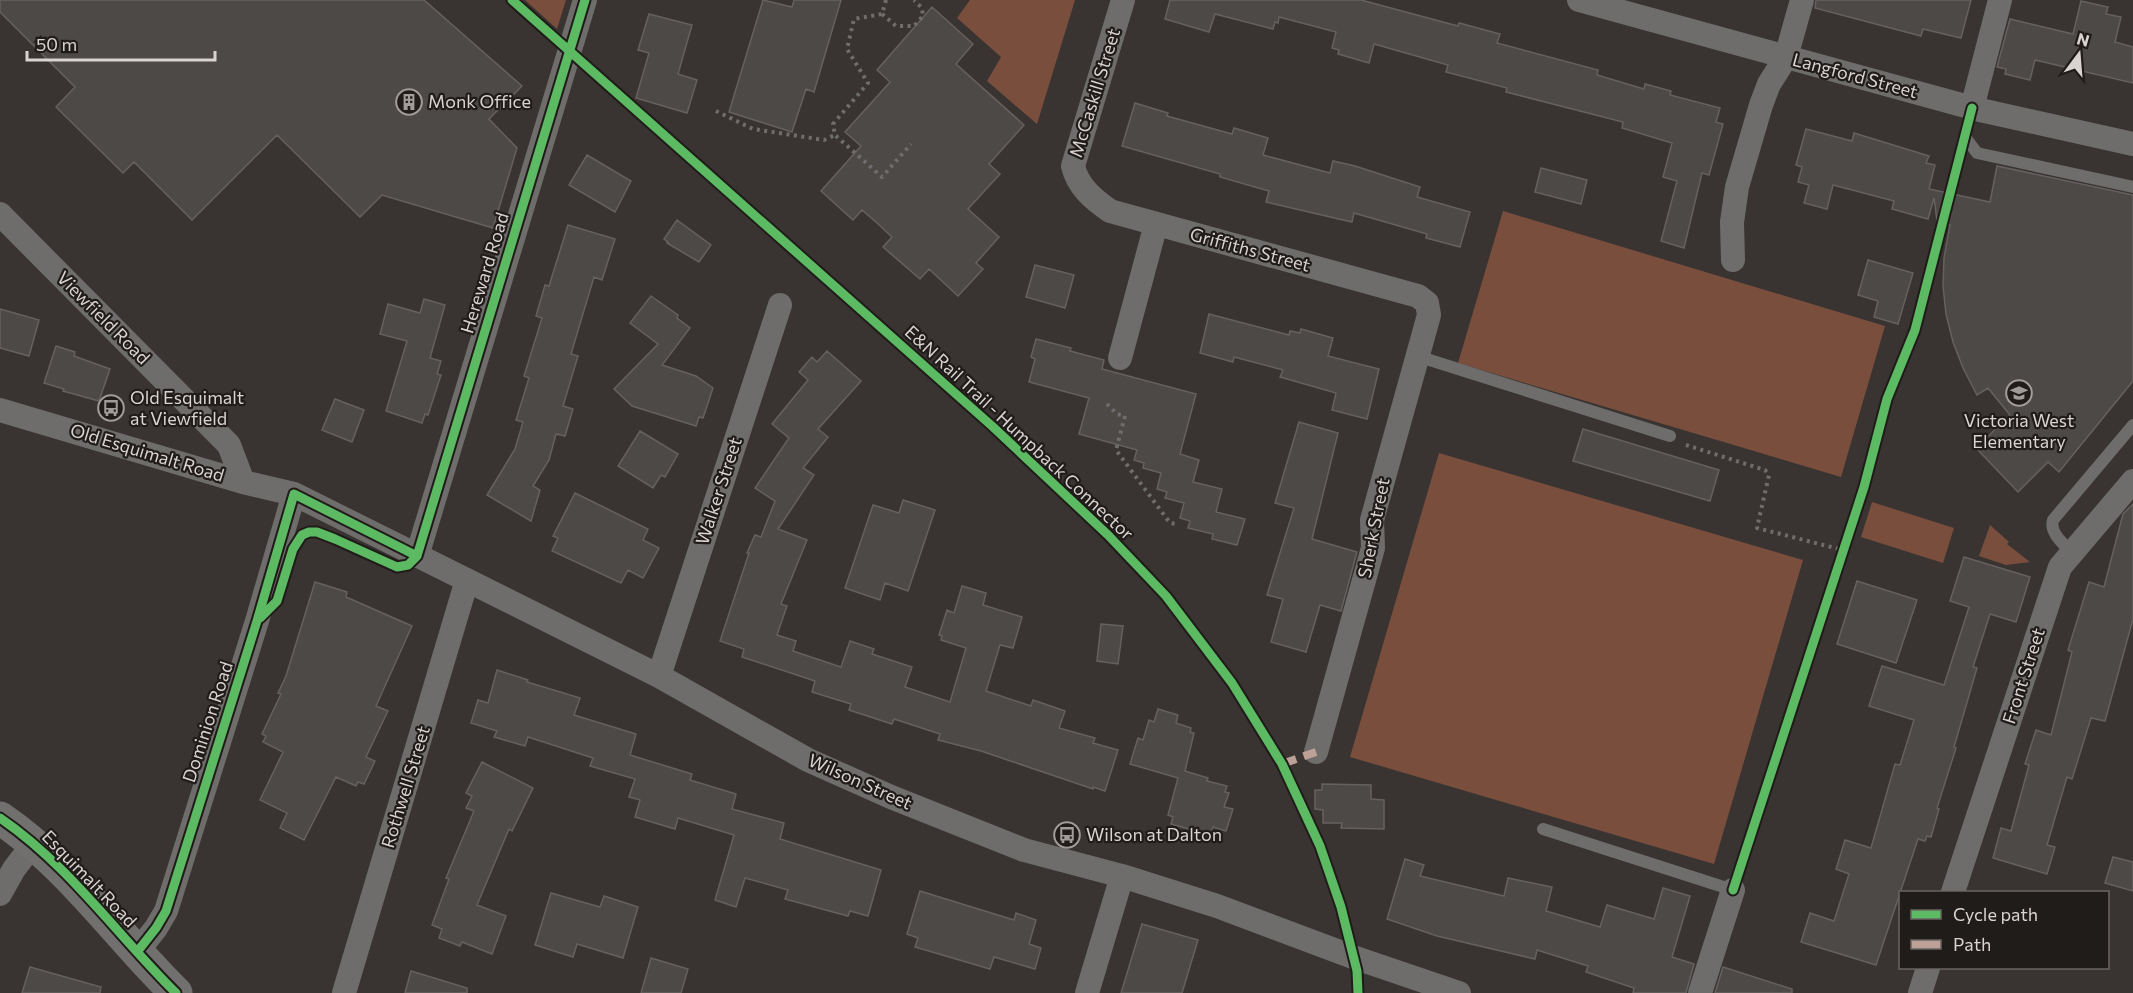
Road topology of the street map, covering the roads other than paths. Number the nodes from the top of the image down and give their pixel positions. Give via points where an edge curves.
1 (585, 0) edge
2 (1123, 0) edge
3 (1579, 0) edge
4 (1802, 0) edge
5 (2000, 0) edge
6 (1786, 57) junction
7 (1972, 108) junction
8 (1965, 137) dead end
9 (2133, 144) edge
10 (1081, 185) joint
11 (2133, 187) edge
12 (0, 214) edge
13 (1156, 224) junction
14 (1733, 260) dead end
15 (1427, 303) joint
16 (780, 305) dead end
17 (1417, 356) junction
18 (1120, 358) dead end
19 (0, 410) edge
20 (2133, 425) edge
21 (1670, 436) road end
22 (2133, 481) edge
23 (243, 482) junction
24 (294, 494) junction
25 (2072, 553) junction
26 (417, 556) junction
27 (467, 580) junction
28 (659, 676) junction
29 (1316, 752) dead end
30 (0, 818) edge
31 (1543, 829) dead end
32 (34, 843) junction
33 (1122, 876) junction
34 (1733, 890) joint
35 (1953, 891) edge
36 (0, 894) edge
37 (137, 952) junction
38 (1928, 969) edge
39 (176, 993) edge
40 (344, 993) edge
41 (1087, 993) edge
42 (1459, 993) edge
43 (1700, 993) edge
44 (1920, 993) edge

1 - 26 street, Hereward Road
2 - 10 street, McCaskill Street via 1073,166
3 - 6 street, Langford Street
4 - 6 street
5 - 7 street
6 - 7 street, Langford Street
6 - 14 street via 1769,84 1737,187 1732,222
7 - 9 street, Langford Street
8 - 11 lane via 1977,153
10 - 13 street, Griffiths Street via 1110,211
12 - 23 street, Viewfield Road via 229,446
13 - 15 street, Griffiths Street via 1418,296
13 - 18 street
15 - 17 street, Sherk Street via 1428,315
16 - 28 street, Walker Street
17 - 21 lane
17 - 29 street, Sherk Street via 1372,520 1373,548
19 - 23 street, Old Esquimalt Road
20 - 25 lane via 2053,520 2053,531
22 - 25 street, Front Street
23 - 24 street, Old Esquimalt Road
24 - 26 street, Wilson Street
24 - 37 street, Dominion Road via 166,911
25 - 35 street, Front Street via 2060,567
26 - 27 street, Wilson Street
27 - 28 street, Wilson Street
27 - 40 street, Rothwell Street
28 - 33 street, Wilson Street via 808,760 891,797 1024,850
30 - 32 main road, Esquimalt Road
31 - 34 lane
32 - 36 street
32 - 37 main road, Esquimalt Road
33 - 41 street
33 - 42 street, Wilson Street
34 - 43 street
37 - 39 main road, Esquimalt Road
38 - 44 street

